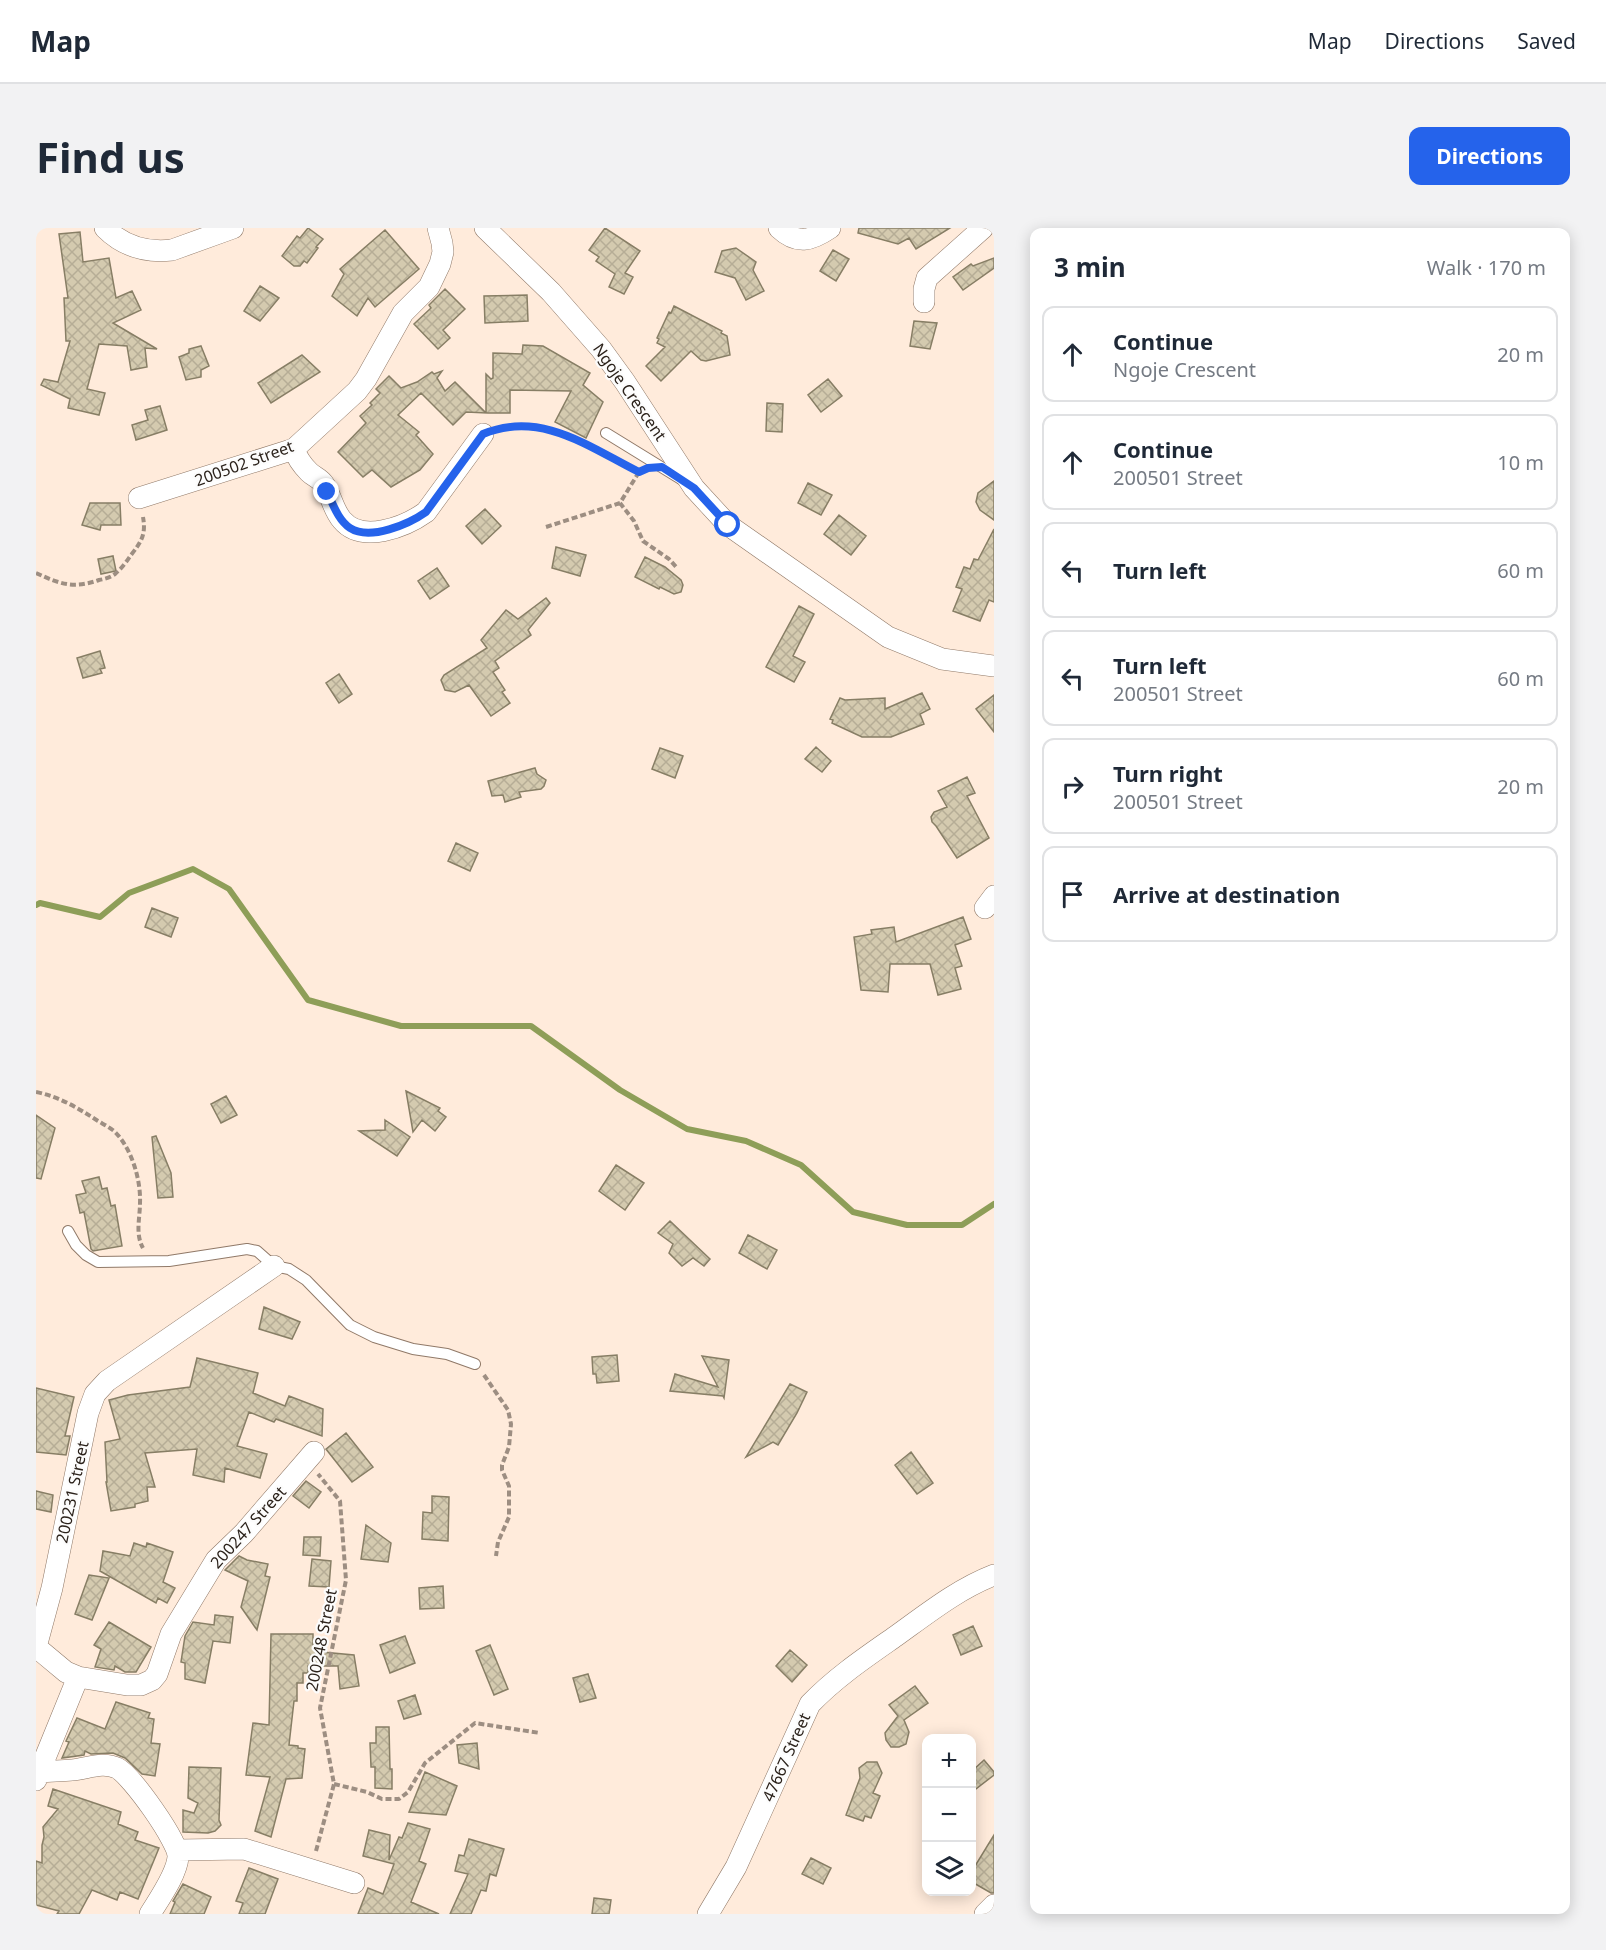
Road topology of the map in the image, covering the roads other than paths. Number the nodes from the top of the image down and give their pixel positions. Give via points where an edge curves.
1 (105, 228) edge
2 (233, 228) edge
3 (438, 228) edge
4 (487, 228) edge
5 (779, 228) edge
6 (830, 228) edge
7 (982, 228) edge
8 (924, 302) dead end
9 (606, 433) dead end
10 (483, 434) road end
11 (294, 449) junction
12 (694, 488) junction
13 (139, 498) road end
14 (994, 666) edge
15 (68, 1231) dead end
16 (274, 1266) junction
17 (475, 1364) road end
18 (310, 1456) road end
19 (994, 1575) edge
20 (36, 1647) edge
21 (78, 1677) junction
22 (38, 1769) edge
23 (178, 1850) junction
24 (354, 1883) dead end
25 (994, 1905) edge
26 (150, 1914) edge
27 (708, 1914) edge
28 (985, 1914) edge

1 - 2 street via 130,246 162,251
3 - 11 street, 200502 Street via 443,252 429,287 403,313 357,391
4 - 12 street, Ngoje Crescent via 551,292 601,350
5 - 6 street via 802,240
7 - 8 street via 927,278
9 - 12 lane
10 - 11 street via 426,512 413,521 380,532 352,529 341,519 322,482 309,472
11 - 13 street, 200502 Street
12 - 14 street, Ngoje Crescent via 728,525 888,637 942,659
15 - 16 lane via 76,1245 98,1262 170,1261 247,1249 257,1251
16 - 17 lane via 289,1269 306,1280 350,1324 374,1337
16 - 20 street, 200231 Street via 138,1358 95,1394
18 - 21 street, 200247 Street via 216,1560 171,1634 152,1680 128,1685
19 - 27 street, 47667 Street via 939,1604 826,1687 810,1704 736,1868
20 - 21 street, 200231 Street
21 - 22 street
22 - 23 street via 71,1770 102,1765 117,1768 129,1777 170,1832
23 - 24 street via 244,1849
23 - 26 street via 176,1866
25 - 28 street

